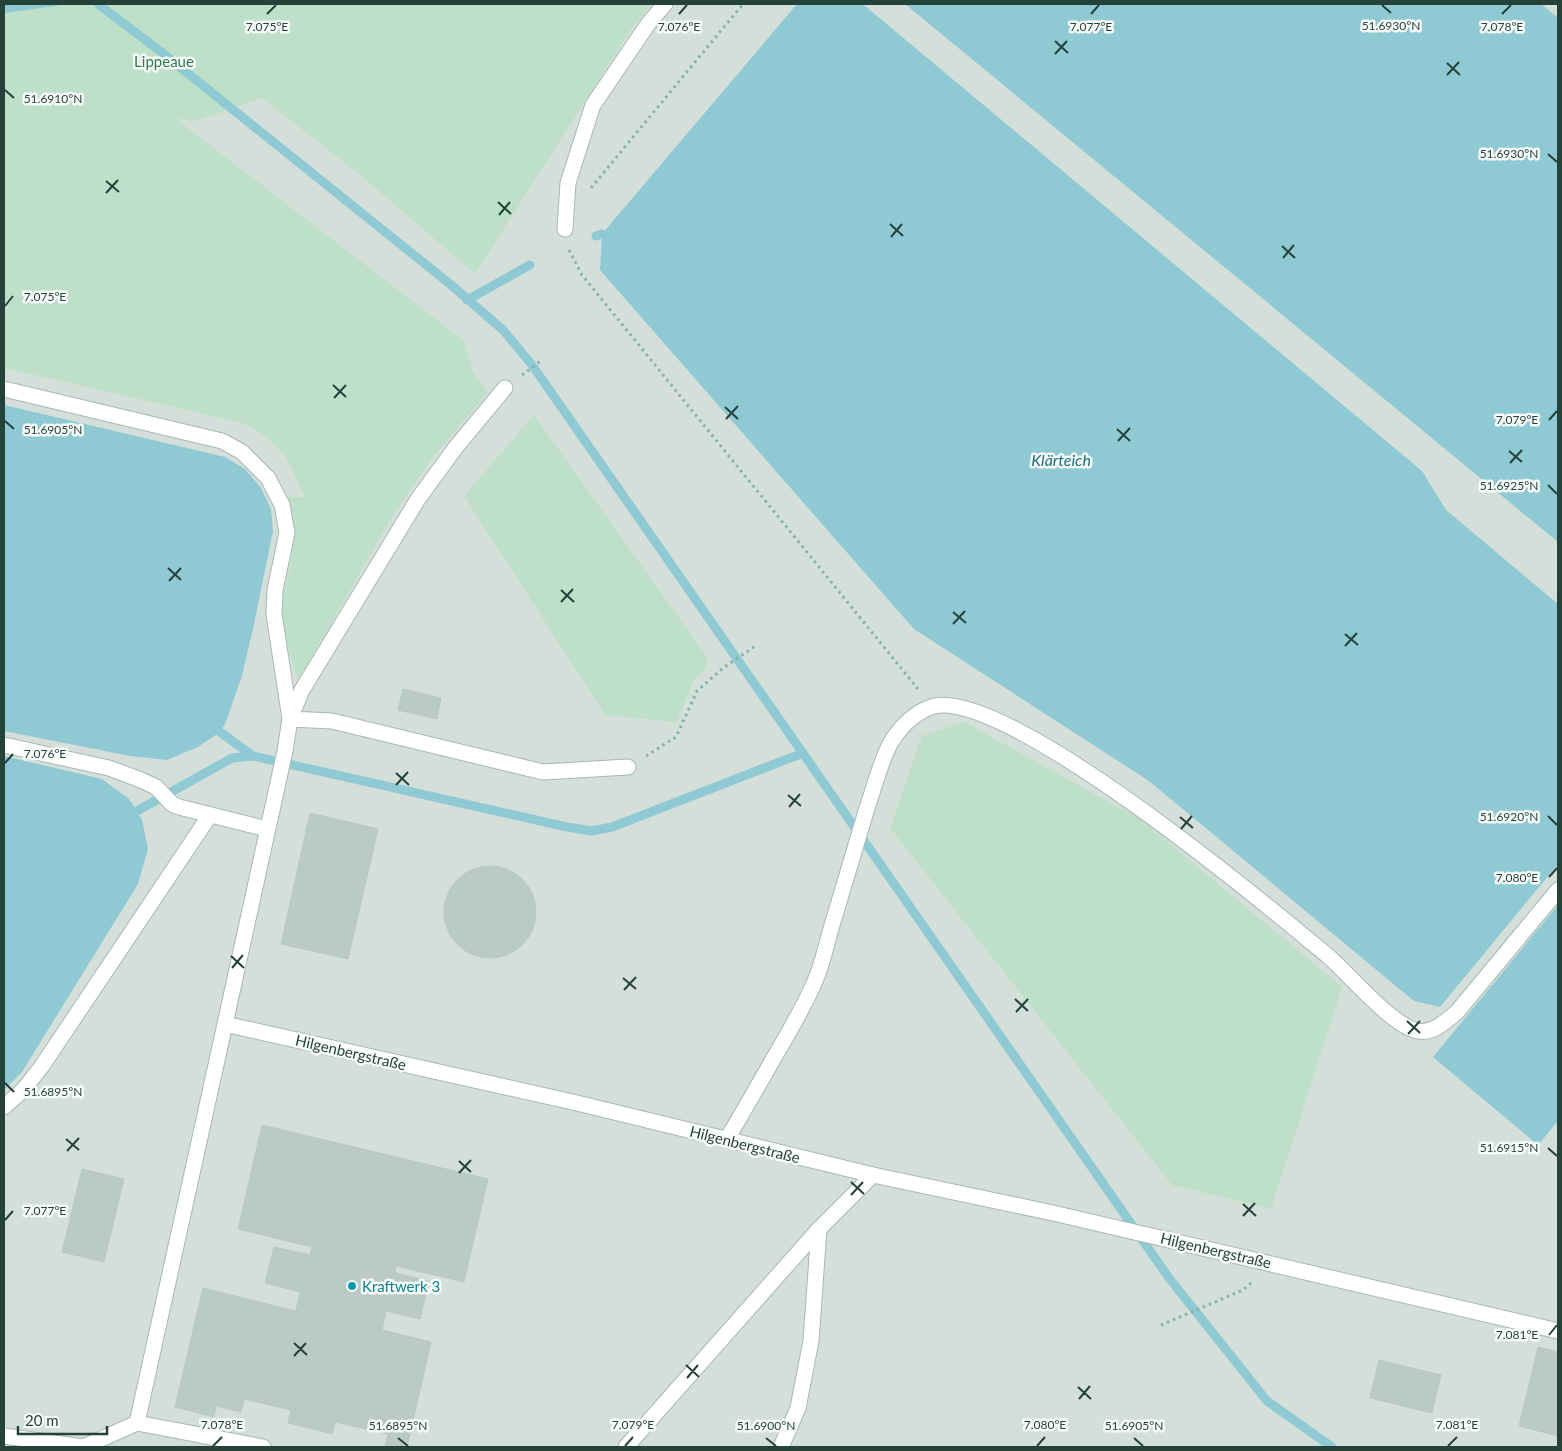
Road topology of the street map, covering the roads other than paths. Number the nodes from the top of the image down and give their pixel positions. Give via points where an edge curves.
1 (665, 4) edge
2 (565, 229) road end
3 (505, 388) dead end
4 (4, 389) edge
5 (290, 719) junction
6 (4, 745) edge
7 (628, 767) road end
8 (210, 814) junction
9 (268, 829) junction
10 (1558, 890) edge
11 (225, 1024) junction
12 (4, 1107) edge
13 (727, 1140) junction
14 (873, 1175) junction
15 (819, 1229) junction
16 (1558, 1331) edge
17 (137, 1423) junction
18 (4, 1436) edge
19 (263, 1447) edge
20 (626, 1447) edge
21 (781, 1447) edge

1 - 2 lane via 593,105 568,183
3 - 5 lane via 418,499 302,690
4 - 5 lane via 222,441 242,452 268,478 282,505 287,533 275,590 274,614
5 - 7 lane via 332,722 543,772
5 - 9 lane
6 - 8 lane via 109,768 156,787 172,804
8 - 9 lane
8 - 12 lane via 42,1066
9 - 11 lane
10 - 13 lane via 1457,1012 1441,1026 1421,1032 1407,1028 1388,1014 1330,957 1174,833 1086,771 1044,745 972,710 944,705 932,707 913,717 890,744 816,980 794,1025
11 - 13 lane, Hilgenbergstraße via 577,1102
11 - 17 lane
13 - 14 lane, Hilgenbergstraße
14 - 15 lane
14 - 16 lane, Hilgenbergstraße via 1053,1213
15 - 20 lane
15 - 21 lane via 812,1341 798,1408
17 - 18 lane via 82,1447
17 - 19 lane

